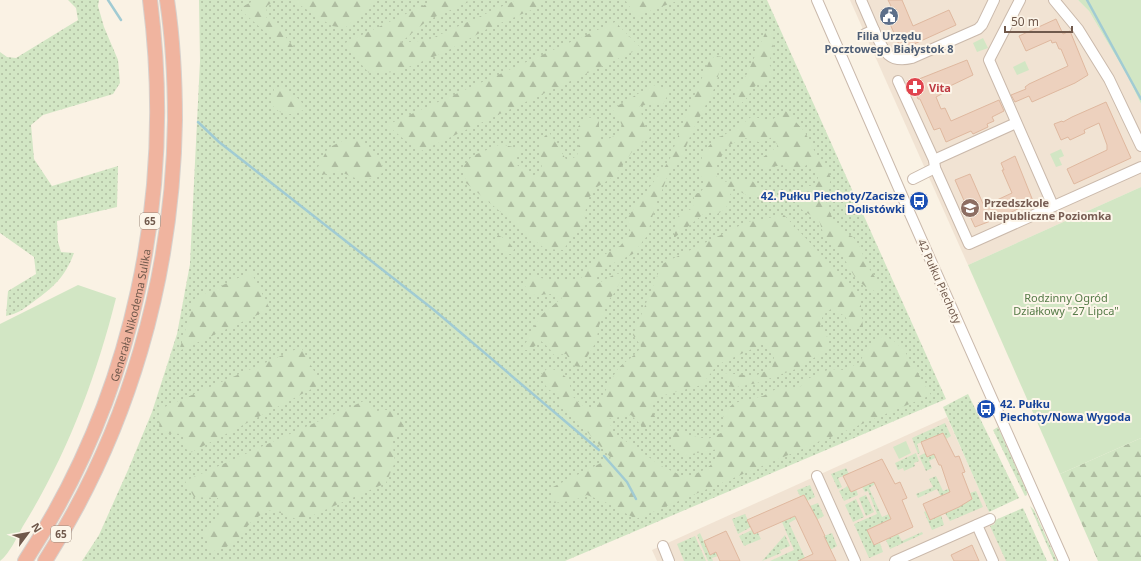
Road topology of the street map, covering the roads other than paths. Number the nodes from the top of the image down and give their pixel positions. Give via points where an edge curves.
1 (150, 0) edge
2 (167, 0) edge
3 (817, 0) edge
4 (861, 0) edge
5 (994, 0) edge
6 (1020, 0) edge
7 (1054, 0) edge
8 (898, 81) dead end
9 (1016, 123) junction
10 (1141, 146) edge
11 (934, 164) junction
12 (1141, 167) edge
13 (913, 179) dead end
14 (1053, 206) junction
15 (120, 359) junction
16 (136, 365) junction
17 (817, 476) dead end
18 (990, 519) dead end
19 (977, 525) junction
20 (663, 546) dead end
21 (25, 561) edge
22 (45, 561) edge
23 (670, 561) edge
24 (855, 561) edge
25 (895, 561) edge
26 (993, 561) edge
27 (1064, 561) edge

1 - 15 highway, Generała Nikodema Sulika / 65 via 157,80 156,176 142,274
2 - 16 highway, Generała Nikodema Sulika / 65 via 175,103 170,203 163,258
3 - 27 street, 42 Pułku Piechoty
4 - 5 street via 870,32 895,59 902,60 978,29
6 - 9 street via 989,60
7 - 10 street via 1078,29 1109,79
8 - 11 street
9 - 11 street
9 - 14 street
11 - 13 street
11 - 14 street via 969,244
12 - 14 street
15 - 16 highway
15 - 21 highway, Generała Nikodema Sulika / 65 via 82,457 61,500
16 - 22 highway, Generała Nikodema Sulika / 65 via 97,466
17 - 24 street
18 - 19 street
19 - 25 street
19 - 26 street
20 - 23 street

